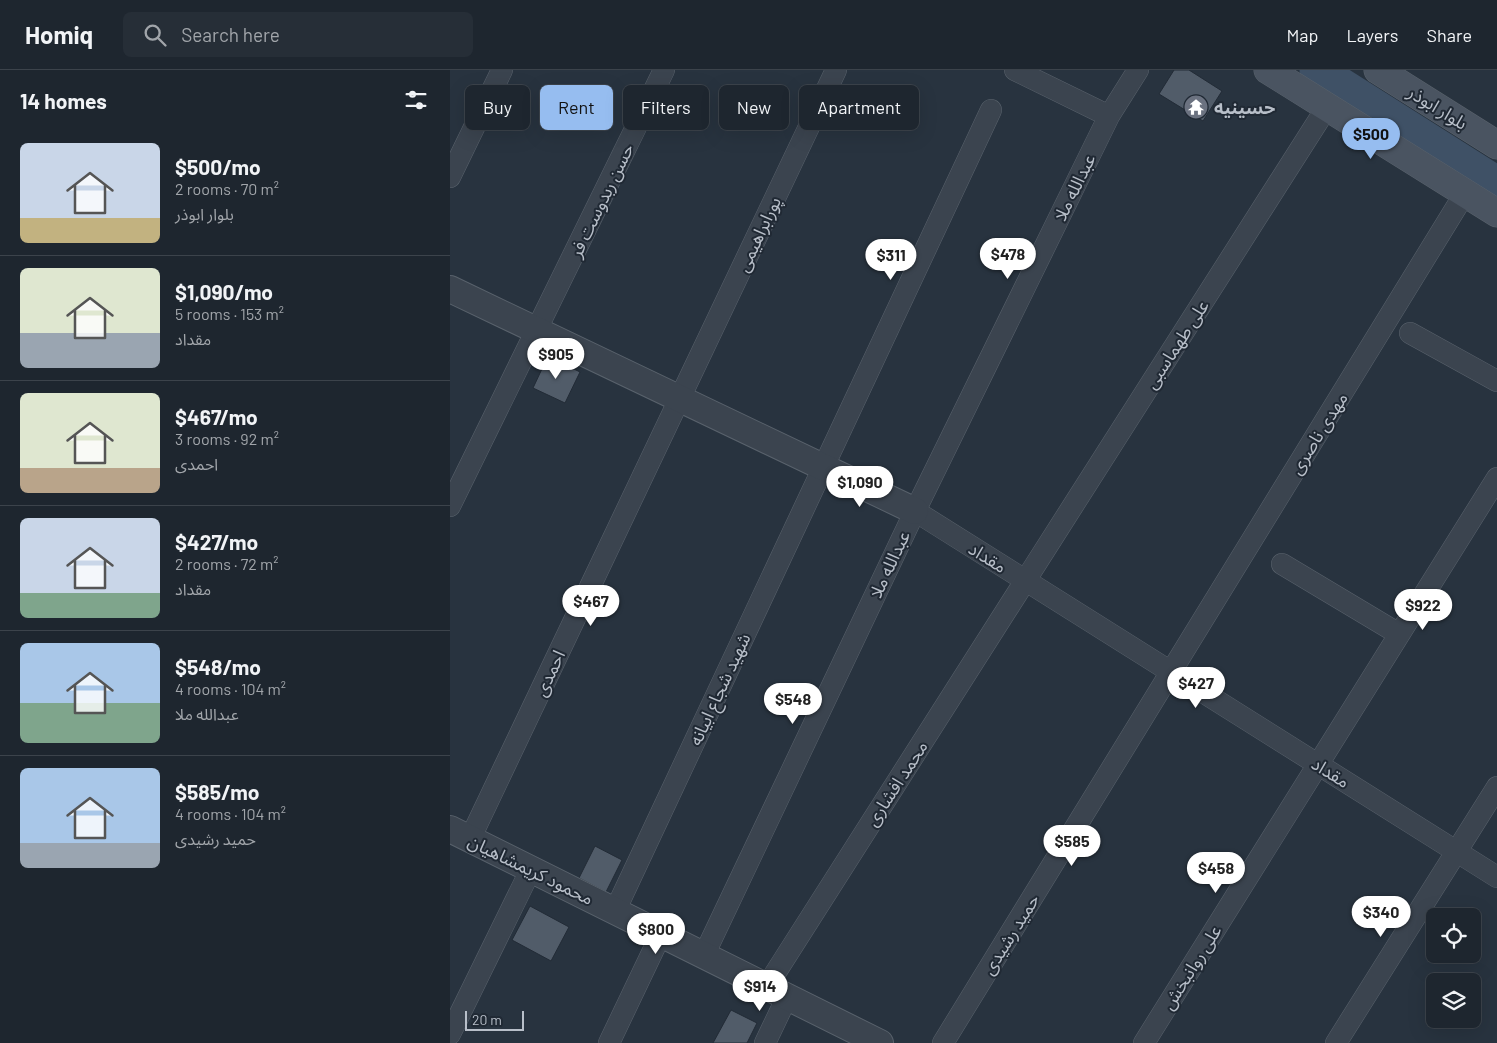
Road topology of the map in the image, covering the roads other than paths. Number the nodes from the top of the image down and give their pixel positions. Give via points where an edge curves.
1 (502, 70) edge
2 (664, 70) edge
3 (836, 70) edge
4 (1015, 70) edge
5 (1138, 70) edge
6 (1268, 70) edge
7 (1378, 70) edge
8 (1327, 107) junction
9 (991, 110) dead end
10 (1110, 116) junction
11 (1497, 145) edge
12 (450, 178) edge
13 (1465, 193) junction
14 (1497, 214) edge
15 (450, 289) edge
16 (538, 330) junction
17 (1410, 333) dead end
18 (1497, 381) edge
19 (680, 398) junction
20 (824, 467) junction
21 (1497, 478) edge
22 (450, 506) edge
23 (915, 511) junction
24 (1282, 564) dead end
25 (1025, 580) junction
26 (1399, 634) junction
27 (1171, 672) junction
28 (1318, 764) junction
29 (1497, 787) edge
30 (460, 834) edge
31 (1457, 851) junction
32 (531, 869) junction
33 (1497, 877) edge
34 (615, 911) junction
35 (662, 934) junction
36 (704, 955) junction
37 (777, 992) junction
38 (450, 1034) edge
39 (609, 1043) edge
40 (765, 1043) edge
41 (880, 1043) edge
42 (943, 1043) edge
43 (1144, 1043) edge
44 (1336, 1043) edge

1 - 12 street
2 - 16 street, حسن ربدوست فر
3 - 19 street, پورابراهیمی
4 - 10 street
5 - 10 street, عبدالله ملا
6 - 8 main road
7 - 11 main road, بلوار ابوذر
8 - 13 main road
8 - 25 street, علی طهماسبی
9 - 20 street, شهید شجاع ابیانه
10 - 23 street, عبدالله ملا
13 - 14 main road
13 - 27 street, مهدی ناصری
15 - 16 street, مقداد
16 - 19 street, مقداد
16 - 22 street, حسن ربدوست فر
17 - 18 street
19 - 20 street, مقداد
19 - 30 street, احمدی
20 - 23 street, مقداد
20 - 34 street, شهید شجاع ابیانه
21 - 26 street, علی روانبخش
23 - 25 street, مقداد
23 - 36 street, عبدالله ملا
24 - 26 street
25 - 27 street, مقداد
25 - 37 street, محمد افشاری
26 - 28 street, علی روانبخش
27 - 28 street, مقداد
27 - 42 street, حمید رشیدی
28 - 31 street, مقداد
28 - 43 street, علی روانبخش
29 - 31 street
30 - 32 street, محمود کریمشاهیان
31 - 33 street, مقداد
31 - 44 street
32 - 34 street, محمود کریمشاهیان
32 - 38 street
34 - 35 street, محمود کریمشاهیان
35 - 36 street, محمود کریمشاهیان
35 - 39 street
36 - 37 street, محمود کریمشاهیان
37 - 40 street, محمد افشاری
37 - 41 street, محمود کریمشاهیان

